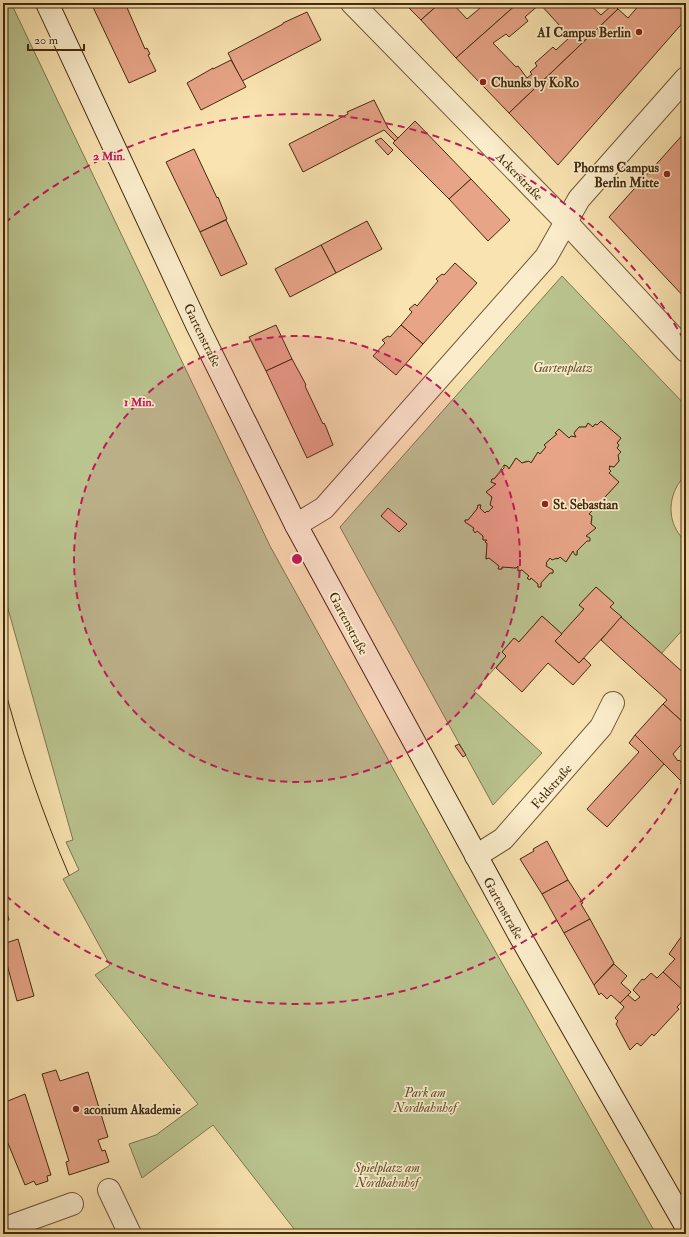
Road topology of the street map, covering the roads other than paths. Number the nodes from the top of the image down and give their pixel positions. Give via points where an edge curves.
1 (47, 3) edge
2 (352, 3) edge
3 (686, 78) edge
4 (567, 223) junction
5 (686, 351) edge
6 (296, 525) junction
7 (613, 703) dead end
8 (476, 856) junction
9 (109, 1190) dead end
10 (72, 1204) dead end
11 (686, 1226) edge
12 (3, 1229) edge
13 (130, 1234) edge

1 - 6 street, Gartenstraße via 197,325
2 - 4 street, Ackerstraße
3 - 4 street via 581,197
4 - 5 street, Ackerstraße
4 - 6 street via 546,257 324,508
6 - 8 street, Gartenstraße
7 - 8 street, Feldstraße via 601,727 502,841
8 - 11 street, Gartenstraße
9 - 13 street
10 - 12 street

